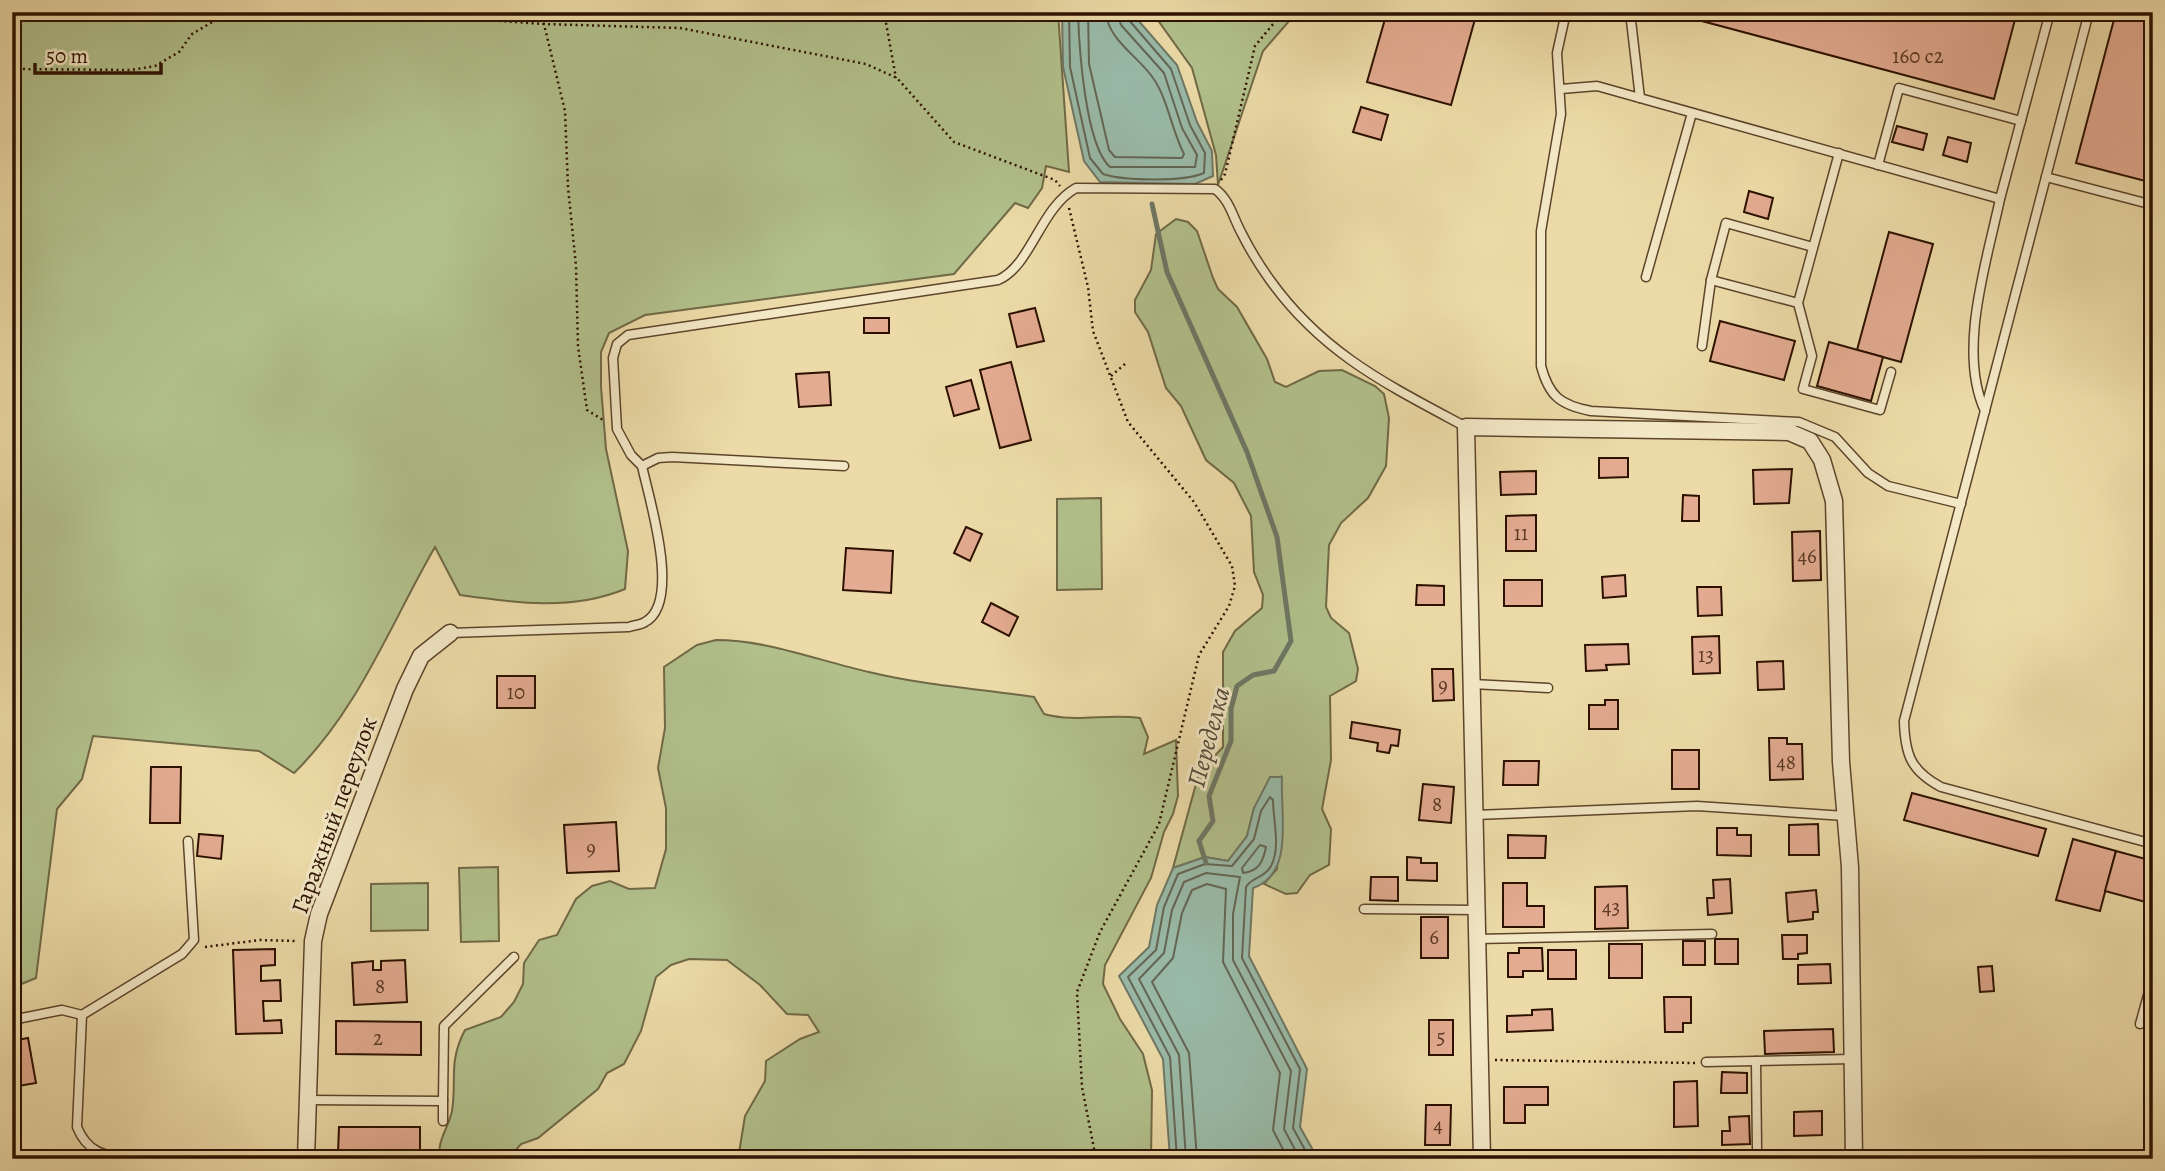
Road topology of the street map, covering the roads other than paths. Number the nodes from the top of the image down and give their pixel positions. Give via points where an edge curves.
1 (1566, 12) edge
2 (1630, 12) edge
3 (2050, 12) edge
4 (2089, 12) edge
5 (1561, 89) junction
6 (1640, 98) junction
7 (1692, 113) junction
8 (2021, 121) junction
9 (1839, 153) junction
10 (1878, 165) junction
11 (2046, 177) junction
12 (2000, 199) junction
13 (2153, 205) edge
14 (1813, 247) junction
15 (1646, 277) dead end
16 (1711, 280) junction
17 (1798, 303) junction
18 (1702, 346) dead end
19 (1891, 372) dead end
20 (1985, 411) junction
21 (1466, 427) junction
22 (642, 466) junction
23 (844, 466) dead end
24 (1961, 504) junction
25 (450, 633) joint
26 (1472, 684) junction
27 (1548, 688) dead end
28 (1475, 815) junction
29 (1845, 816) junction
30 (188, 841) dead end
31 (2153, 844) edge
32 (1364, 909) dead end
33 (1476, 910) junction
34 (1712, 934) dead end
35 (1477, 939) junction
36 (514, 957) dead end
37 (2153, 977) edge
38 (82, 1015) junction
39 (12, 1020) edge
40 (2140, 1024) dead end
41 (1853, 1059) junction
42 (1756, 1061) junction
43 (1706, 1062) road end
44 (307, 1100) junction
45 (443, 1101) junction
46 (443, 1121) dead end
47 (1757, 1148) dead end
48 (129, 1159) edge
49 (306, 1159) edge
50 (1482, 1159) edge
51 (1854, 1159) edge

1 - 5 lane via 1557,53
2 - 6 lane
3 - 8 lane
4 - 11 lane
5 - 6 lane via 1597,86
5 - 24 lane via 1541,231 1541,366 1546,387 1556,398 1591,411 1799,422 1835,437 1868,473 1888,486
6 - 7 lane
7 - 9 lane
7 - 15 lane
8 - 10 lane via 1899,88
8 - 12 lane
9 - 10 lane
9 - 14 lane
10 - 12 lane
11 - 13 lane
11 - 20 lane
12 - 20 lane via 1981,288 1973,358 1975,390
14 - 16 lane via 1726,223
14 - 17 lane
16 - 17 lane
16 - 18 lane
17 - 19 lane via 1812,356 1802,389 1880,411
20 - 24 lane
21 - 22 lane via 1347,361 1300,318 1242,236 1225,196 1215,189 1076,188 1048,215 1012,272 998,280 628,335 617,344 613,358 617,429
21 - 26 street
21 - 29 street via 1789,432 1810,441 1822,460 1834,501
22 - 23 lane via 672,457
22 - 25 lane via 663,567 660,603 647,622 629,627
24 - 31 lane via 1904,721 1911,762 1922,777 1941,788
25 - 44 street, Гаражный переулок via 421,656 327,884 313,941
26 - 27 lane
26 - 28 street
28 - 29 lane via 1697,806
28 - 33 street
29 - 41 street
30 - 38 lane via 194,940 181,954
32 - 33 lane
33 - 35 street
34 - 35 lane
35 - 50 street
36 - 45 lane via 444,1026
37 - 40 lane
38 - 39 lane via 62,1010
38 - 48 lane via 77,1127 83,1142 102,1156
41 - 42 lane
41 - 51 street
42 - 43 lane
42 - 47 lane
44 - 45 lane
44 - 49 street, Гаражный переулок
45 - 46 lane

